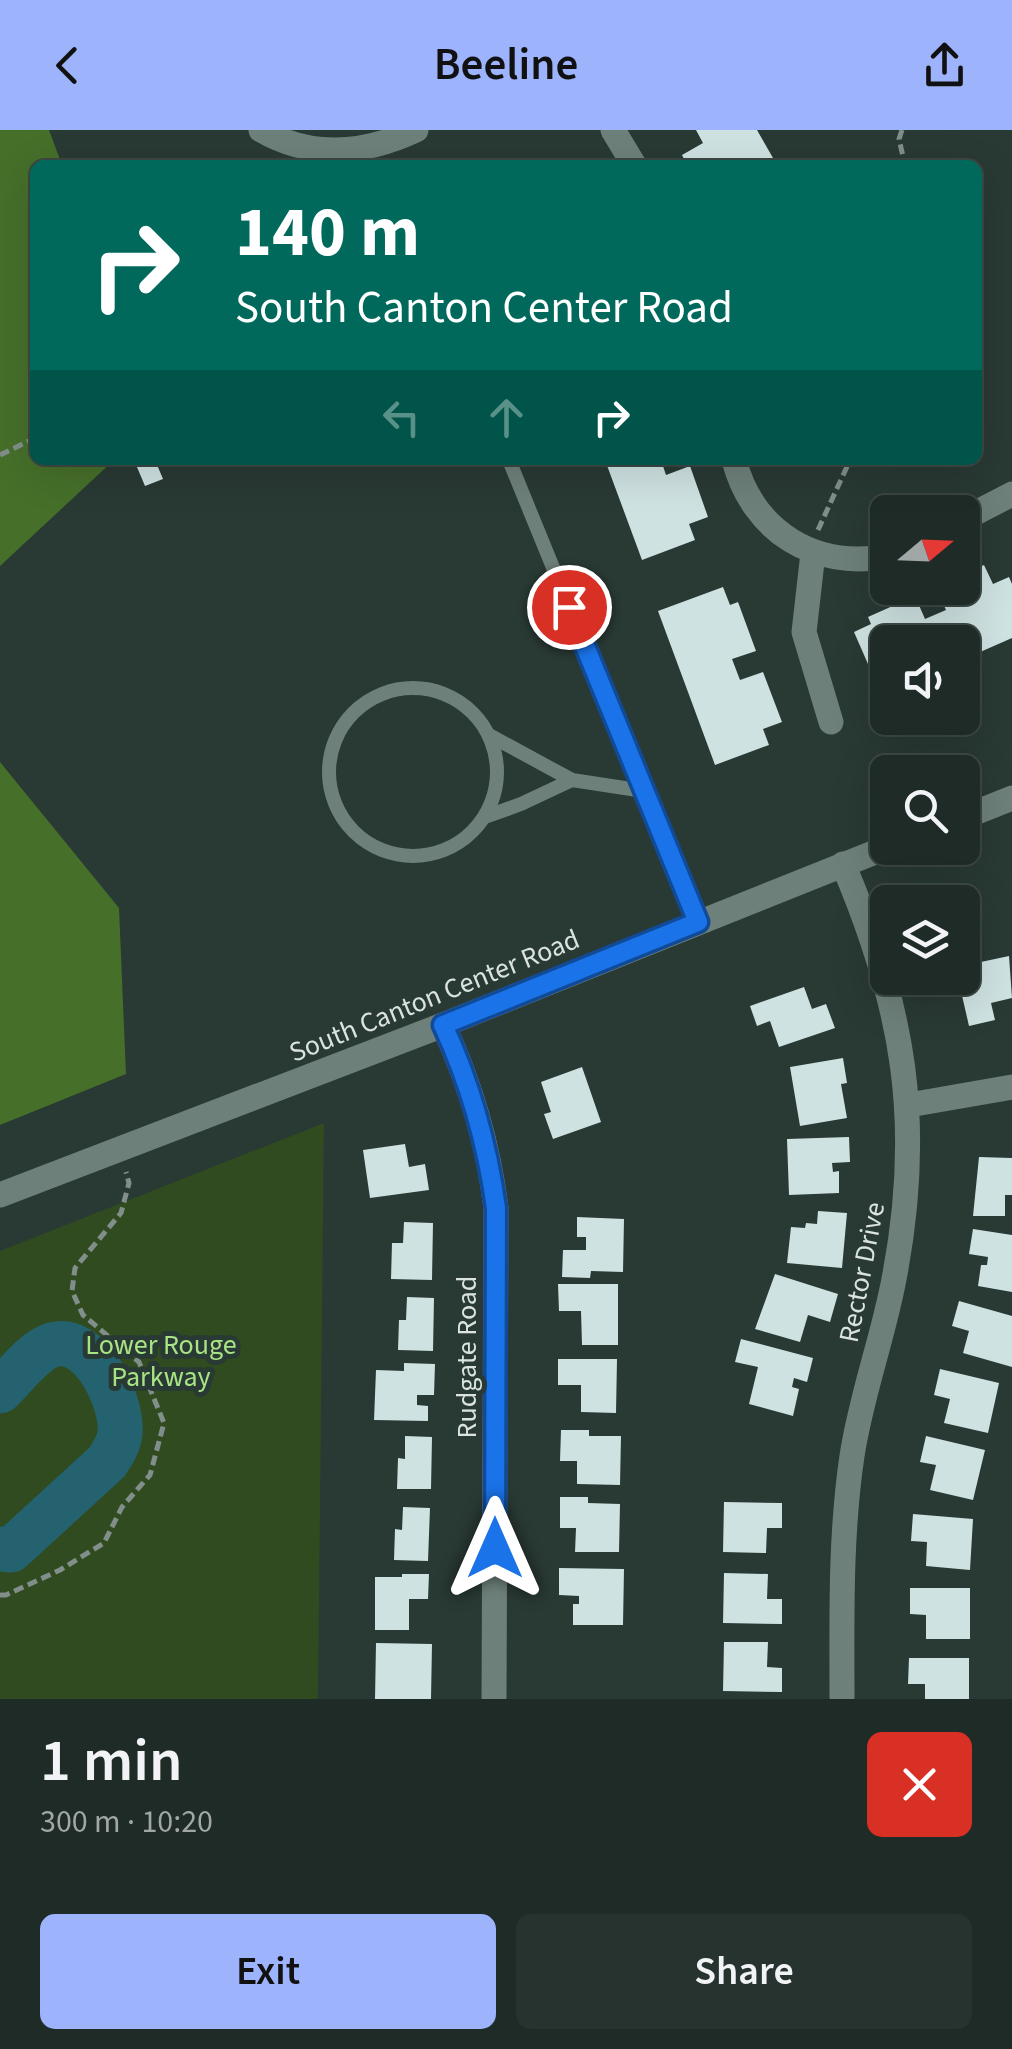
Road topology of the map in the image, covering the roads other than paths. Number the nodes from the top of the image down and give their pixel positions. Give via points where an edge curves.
1 (261, 130) edge
2 (416, 130) edge
3 (613, 130) edge
4 (631, 160) edge
5 (511, 465) edge
6 (736, 465) edge
7 (1012, 494) edge
8 (980, 511) edge
9 (813, 553) junction
10 (870, 558) edge
11 (831, 722) dead end
12 (489, 735) junction
13 (572, 780) junction
14 (644, 791) junction
15 (1012, 798) edge
16 (980, 811) edge
17 (485, 817) junction
18 (870, 854) edge
19 (843, 864) junction
20 (698, 922) junction
21 (443, 1025) junction
22 (1012, 1087) edge
23 (909, 1104) junction
24 (0, 1195) edge
25 (494, 1699) edge
26 (842, 1699) edge

1 - 2 street via 329,151 383,144
3 - 4 street
5 - 14 lane
6 - 9 street via 758,513
7 - 8 street
9 - 10 street
9 - 11 street via 804,632
12 - 13 lane
12 - 17 lane via 496,791
12 - 17 lane via 450,696 394,690 347,720 329,772 346,823 390,854 444,851
13 - 14 lane
13 - 17 lane
14 - 20 lane
15 - 16 street
18 - 19 street, South Canton Center Road
19 - 20 street, South Canton Center Road
19 - 23 street, Rector Drive via 874,936
20 - 21 street, South Canton Center Road
21 - 24 street, South Canton Center Road
21 - 25 street, Rudgate Road via 478,1112 496,1208
22 - 23 street
23 - 26 street, Rector Drive via 905,1221 845,1510

